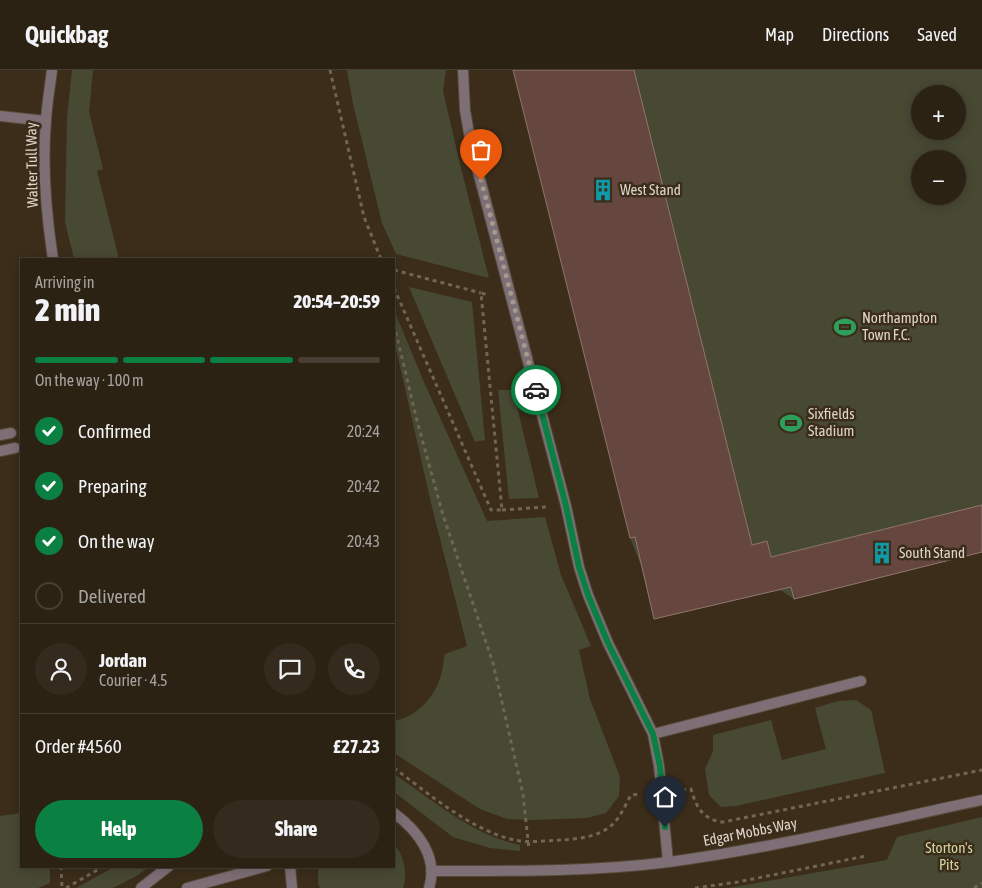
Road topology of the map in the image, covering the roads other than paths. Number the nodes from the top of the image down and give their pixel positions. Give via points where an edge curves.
1 (52, 70) edge
2 (463, 70) edge
3 (0, 116) edge
4 (46, 121) junction
5 (53, 258) edge
6 (11, 433) dead end
7 (0, 435) edge
8 (15, 448) dead end
9 (0, 451) edge
10 (861, 681) dead end
11 (653, 734) junction
12 (982, 800) edge
13 (395, 814) edge
14 (668, 862) junction
15 (166, 868) edge
16 (259, 868) edge
17 (290, 868) edge
18 (431, 870) junction
19 (141, 888) edge
20 (187, 888) edge
21 (292, 888) edge
22 (430, 888) edge

1 - 4 street, Walter Tull Way
2 - 11 street via 471,145 566,506 579,567 598,620
3 - 4 street
4 - 5 street, Walter Tull Way via 45,182
6 - 7 street
8 - 9 street
10 - 11 street
11 - 14 street via 660,766
12 - 14 street, Edgar Mobbs Way
13 - 18 street via 424,844
14 - 18 street, Edgar Mobbs Way via 564,870
15 - 19 street
16 - 20 street
17 - 21 street
18 - 22 street

